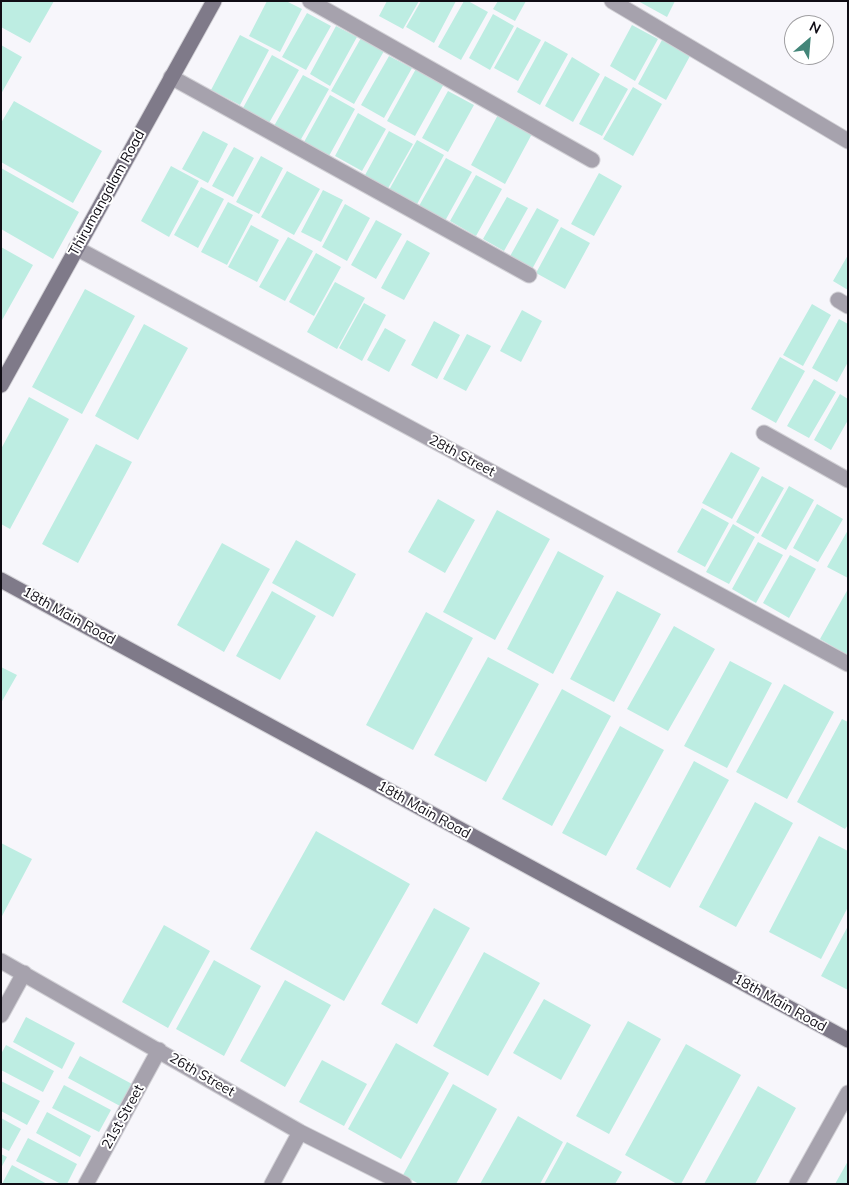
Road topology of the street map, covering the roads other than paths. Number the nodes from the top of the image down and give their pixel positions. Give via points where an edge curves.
1 (214, 1) edge
2 (310, 1) edge
3 (612, 1) edge
4 (171, 77) junction
5 (848, 141) edge
6 (592, 160) dead end
7 (76, 248) junction
8 (528, 275) dead end
9 (1, 385) edge
10 (764, 433) dead end
11 (848, 480) edge
12 (1, 580) edge
13 (848, 664) edge
14 (1, 961) edge
15 (24, 973) junction
16 (1, 1015) edge
17 (848, 1040) edge
18 (159, 1050) junction
19 (848, 1093) edge
20 (300, 1132) junction
21 (86, 1184) edge
22 (272, 1184) edge
23 (404, 1184) edge
24 (797, 1184) edge

1 - 4 street, Thirumangalam Road
2 - 6 street
3 - 5 street
4 - 7 street, Thirumangalam Road
4 - 8 street
7 - 9 street, Thirumangalam Road
7 - 13 street, 28th Street
10 - 11 street
12 - 17 street, 18th Main Road
14 - 15 street, 26th Street
15 - 16 street
15 - 18 street, 26th Street
18 - 20 street, 26th Street
18 - 21 street, 21st Street
19 - 24 street
20 - 22 street
20 - 23 street, 26th Street

